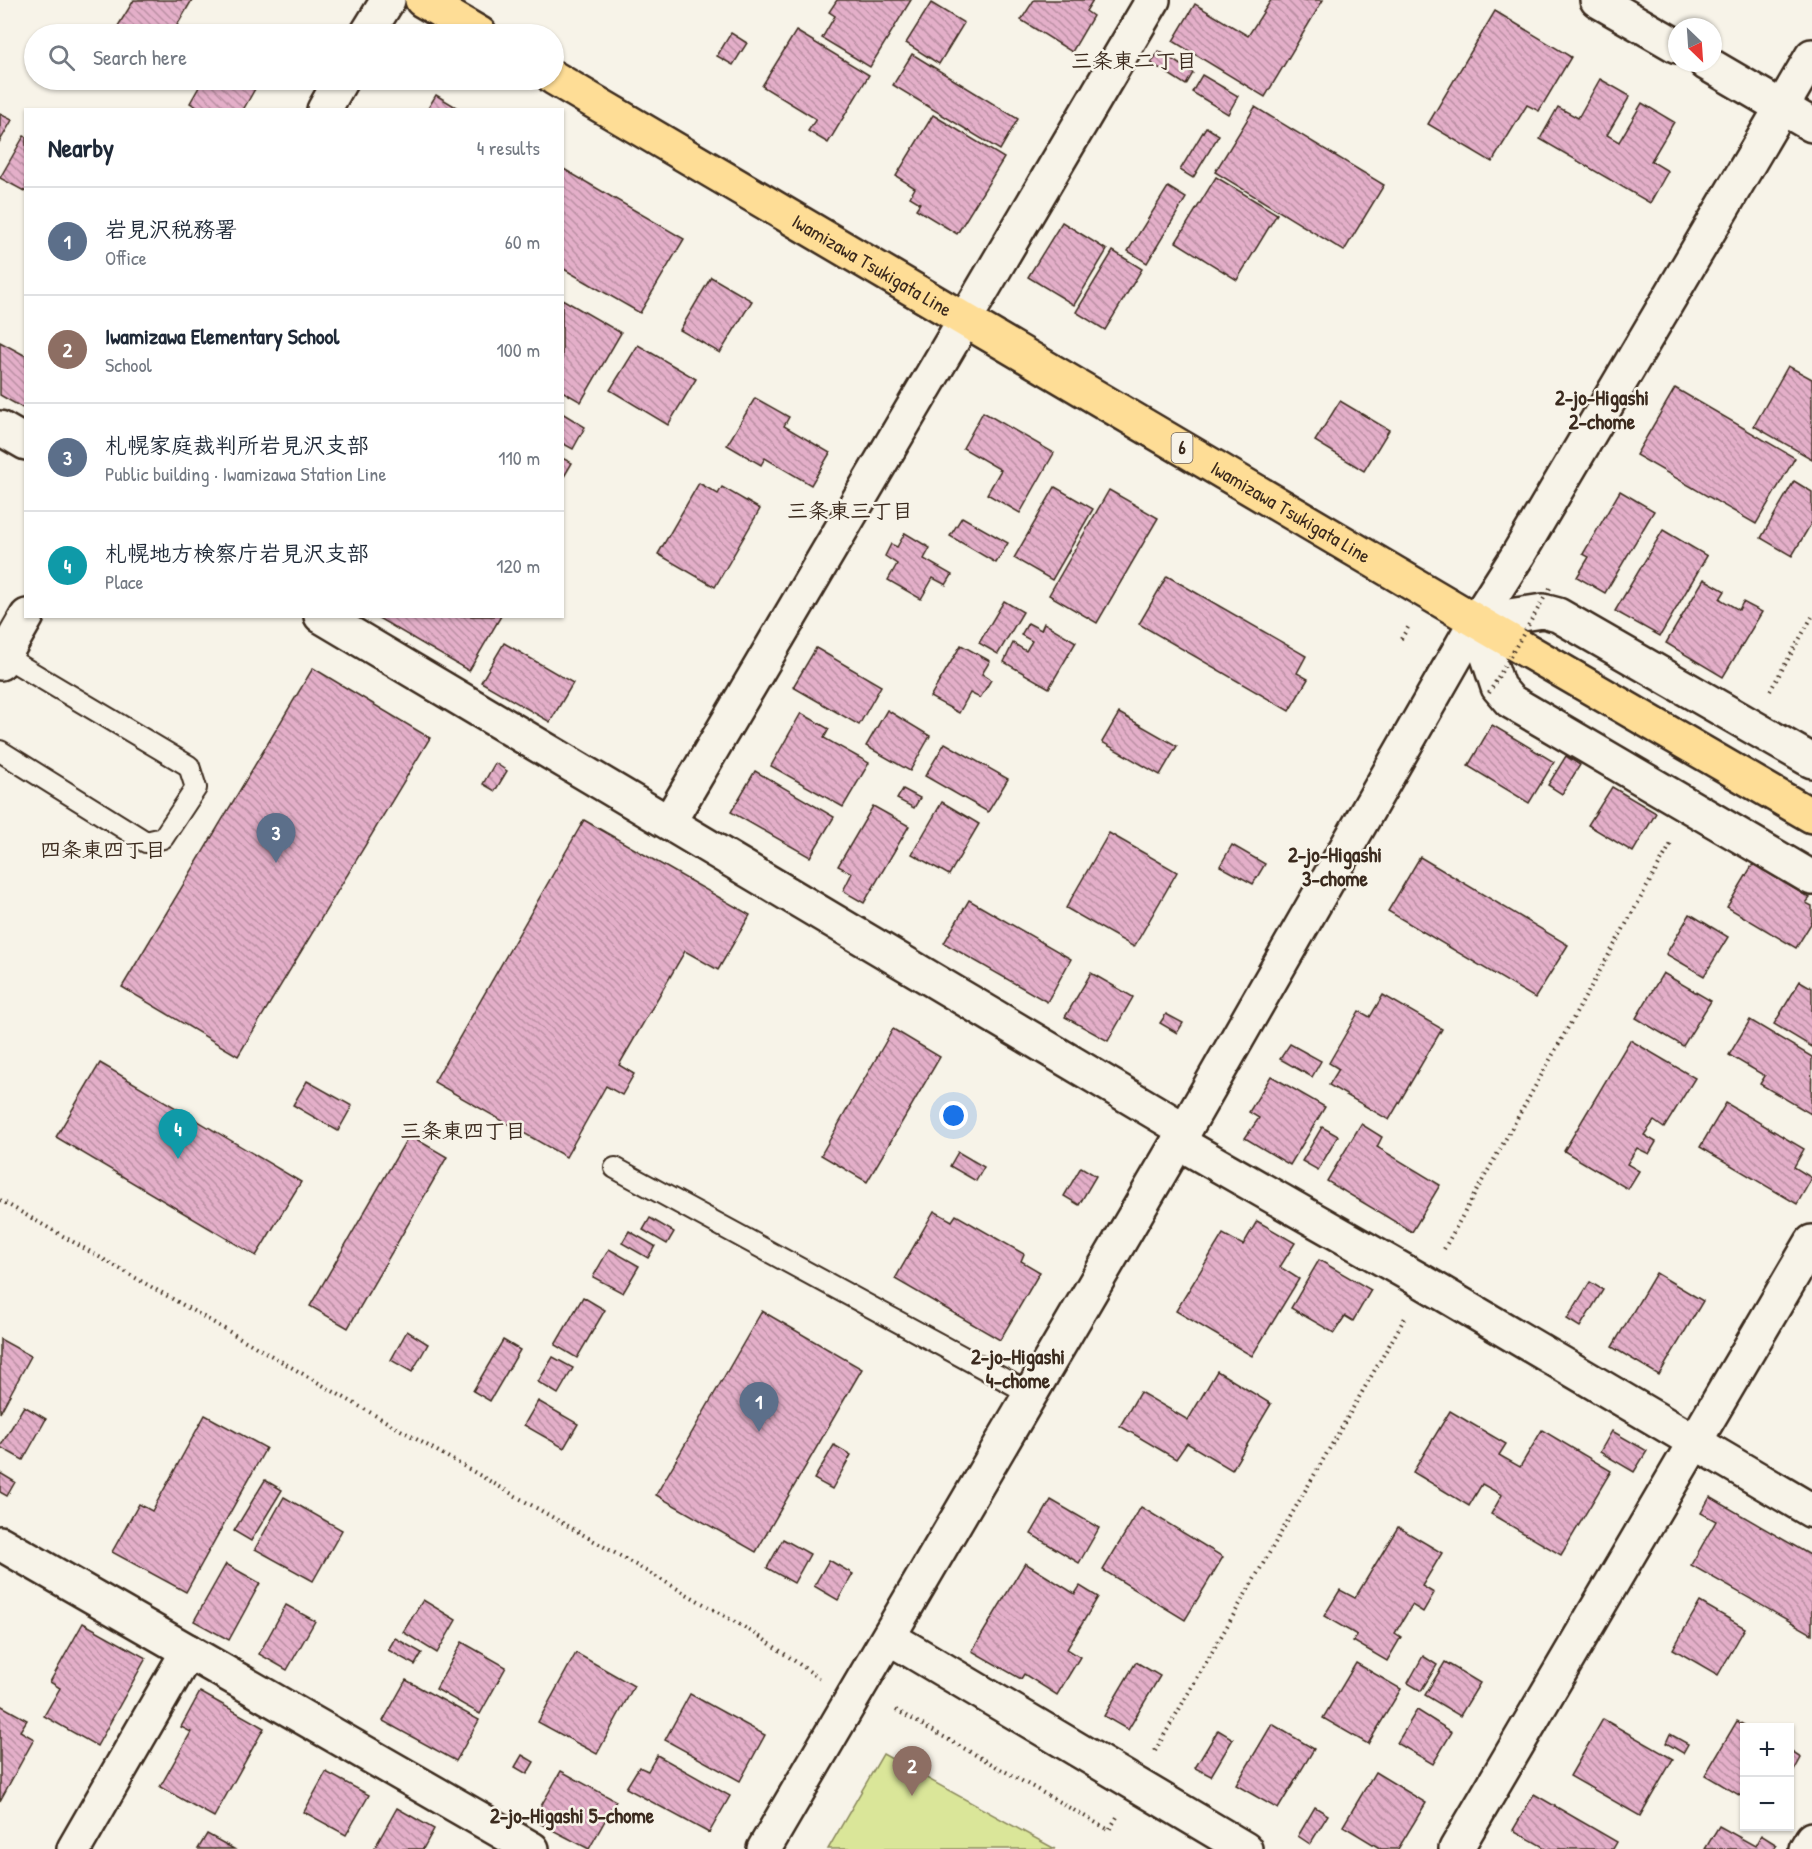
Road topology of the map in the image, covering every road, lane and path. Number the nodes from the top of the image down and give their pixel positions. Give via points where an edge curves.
1 (388, 0) edge
2 (422, 0) edge
3 (1153, 0) edge
4 (1597, 0) edge
5 (374, 24) edge
6 (463, 24) edge
7 (1668, 41) edge
8 (1812, 56) edge
9 (1722, 72) edge
10 (564, 84) edge
11 (335, 90) edge
12 (1783, 107) junction
13 (325, 108) edge
14 (1812, 125) edge
15 (963, 321) junction
16 (0, 428) edge
17 (24, 442) edge
18 (1550, 588) dead end
19 (1812, 617) edge
20 (26, 618) edge
21 (324, 618) edge
22 (1476, 621) junction
23 (2, 659) edge
24 (1489, 693) dead end
25 (1750, 725) junction
26 (0, 751) edge
27 (1812, 761) edge
28 (1691, 807) junction
29 (1812, 816) edge
30 (669, 822) junction
31 (1812, 878) edge
32 (1182, 1136) junction
33 (615, 1168) dead end
34 (0, 1200) edge
35 (1812, 1242) edge
36 (1425, 1283) junction
37 (1031, 1394) junction
38 (1695, 1444) junction
39 (1812, 1511) edge
40 (0, 1543) edge
41 (890, 1638) junction
42 (188, 1651) junction
43 (820, 1679) dead end
44 (896, 1710) dead end
45 (1151, 1758) dead end
46 (1121, 1810) dead end
47 (1812, 1839) edge
48 (74, 1849) edge
49 (532, 1849) edge
50 (764, 1849) edge
51 (1245, 1849) edge
52 (1456, 1849) edge
53 (1806, 1849) edge

1 - 5 street
2 - 6 main road
3 - 15 street
4 - 7 street
8 - 12 street
9 - 12 street
10 - 15 main road, Iwamizawa Tsukigata Line / 6
11 - 13 street
12 - 14 street
12 - 22 street
15 - 22 main road, Iwamizawa Tsukigata Line / 6
15 - 30 street
16 - 17 street
18 - 24 path, bridge
19 - 25 path
20 - 23 street
21 - 30 street
22 - 25 street via 1543,611 1558,615
22 - 28 street via 1498,687 1510,701
22 - 29 main road, Iwamizawa Tsukigata Line / 6
22 - 32 street
23 - 26 lane via 189,766 196,788 163,838 146,842
25 - 27 street
28 - 31 street
28 - 36 path
30 - 32 street
32 - 36 street
32 - 37 street
33 - 37 lane
34 - 43 path via 756,1634
35 - 38 street
36 - 38 street
36 - 45 path
37 - 41 street
38 - 39 street
38 - 52 street
40 - 42 street
41 - 50 street
41 - 51 street
42 - 48 street
42 - 49 street
44 - 46 path via 1109,1830
47 - 53 street

